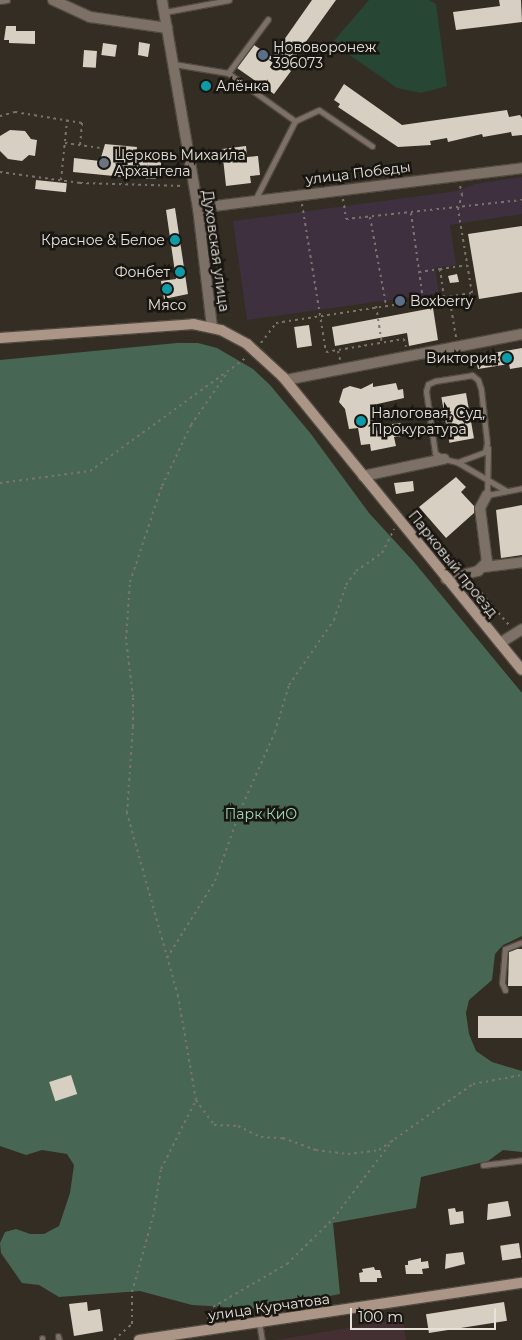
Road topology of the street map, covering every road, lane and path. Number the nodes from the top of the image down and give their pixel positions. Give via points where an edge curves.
1 (7, 0) edge
2 (53, 0) edge
3 (162, 0) edge
4 (229, 0) edge
5 (0, 1) edge
6 (165, 12) junction
7 (268, 20) dead end
8 (167, 28) junction
9 (174, 64) junction
10 (228, 73) junction
11 (0, 116) edge
12 (67, 121) junction
13 (295, 121) junction
14 (65, 143) junction
15 (80, 145) junction
16 (372, 146) dead end
17 (100, 148) dead end
18 (522, 168) edge
19 (0, 172) edge
20 (459, 175) junction
21 (61, 180) junction
22 (193, 186) junction
23 (341, 189) junction
24 (301, 194) junction
25 (255, 200) junction
26 (522, 200) edge
27 (198, 208) junction
28 (458, 209) junction
29 (411, 214) junction
30 (370, 217) junction
31 (467, 265) junction
32 (440, 269) junction
33 (419, 272) junction
34 (449, 296) junction
35 (444, 297) junction
36 (423, 300) junction
37 (386, 305) junction
38 (376, 306) junction
39 (320, 314) junction
40 (212, 327) junction
41 (522, 334) edge
42 (0, 338) edge
43 (404, 338) dead end
44 (382, 342) junction
45 (458, 347) junction
46 (256, 350) junction
47 (227, 373) junction
48 (286, 380) junction
49 (487, 443) junction
50 (444, 459) junction
51 (457, 462) junction
52 (363, 476) junction
53 (490, 481) junction
54 (0, 483) edge
55 (522, 488) edge
56 (505, 490) junction
57 (487, 495) junction
58 (390, 539) dead end
59 (438, 553) dead end
60 (522, 562) edge
61 (484, 567) junction
62 (466, 574) junction
63 (446, 579) junction
64 (519, 631) edge
65 (500, 642) junction
66 (522, 670) edge
67 (522, 942) edge
68 (167, 958) junction
69 (505, 990) dead end
70 (522, 1075) edge
71 (196, 1100) junction
72 (395, 1137) junction
73 (522, 1160) edge
74 (483, 1165) dead end
75 (522, 1283) edge
76 (259, 1322) junction
77 (203, 1330) junction
78 (114, 1340) edge
79 (139, 1340) edge
80 (262, 1340) edge

1 - 5 lane
2 - 8 street via 90,17
3 - 6 street, Духовская улица
4 - 6 lane
6 - 8 street, Духовская улица
7 - 10 lane
8 - 9 street, Духовская улица
9 - 10 lane
9 - 22 street, Духовская улица
10 - 13 lane
11 - 12 path via 15,112
12 - 14 path
12 - 15 path via 82,123
13 - 16 lane via 319,110
13 - 25 lane
14 - 15 path
14 - 21 path
15 - 17 path
18 - 20 street, улица Победы
19 - 21 path
20 - 23 street, улица Победы
20 - 28 path via 462,195
21 - 22 path
22 - 27 street, Духовская улица
23 - 24 street, улица Победы
23 - 30 path via 346,219
24 - 25 street, улица Победы
24 - 39 path
25 - 27 street, улица Победы
26 - 28 path
27 - 40 street, Духовская улица
28 - 29 path
28 - 31 path
29 - 30 path
29 - 33 path
30 - 37 path
31 - 32 path
31 - 34 path via 472,293
32 - 33 path
32 - 35 path
33 - 36 path
34 - 35 path
34 - 45 path
35 - 36 path
36 - 37 path
37 - 38 path
38 - 39 path
38 - 44 path
39 - 44 path via 326,352
39 - 46 path via 276,322
40 - 42 street, Духовская улица via 187,324
40 - 46 street, Парковый проезд
41 - 45 street
43 - 44 path
45 - 48 street
46 - 47 path
46 - 48 street, Парковый проезд
47 - 54 path via 90,471
47 - 68 path via 191,425 162,486 130,582 126,639 133,716 127,813
48 - 52 street, Парковый проезд
49 - 50 lane via 478,380 472,375 428,384 426,391 435,453
49 - 51 lane via 485,452
49 - 53 lane
50 - 51 lane
50 - 52 street
51 - 53 lane
52 - 63 street, Парковый проезд
53 - 56 lane
53 - 57 lane
55 - 56 lane
56 - 57 lane
57 - 61 street via 480,508 487,562
58 - 68 path via 382,553 356,571 346,585 334,620 289,686 275,732 240,811 215,881
59 - 62 path
60 - 61 street
61 - 62 street
62 - 63 street
62 - 64 path
63 - 65 street, Парковый проезд
64 - 65 street
65 - 66 street, Парковый проезд
67 - 69 lane via 504,949 502,983
68 - 71 path via 187,1034
70 - 72 path via 473,1084
71 - 72 path via 214,1125 238,1126 261,1137 283,1138 316,1150 348,1154 379,1150
71 - 78 path via 161,1169 154,1217 132,1292 132,1324
72 - 77 path via 333,1219 288,1264 213,1307
73 - 74 lane
75 - 76 street, улица Курчатова
76 - 77 street, улица Курчатова
76 - 80 lane
77 - 79 street, улица Курчатова

